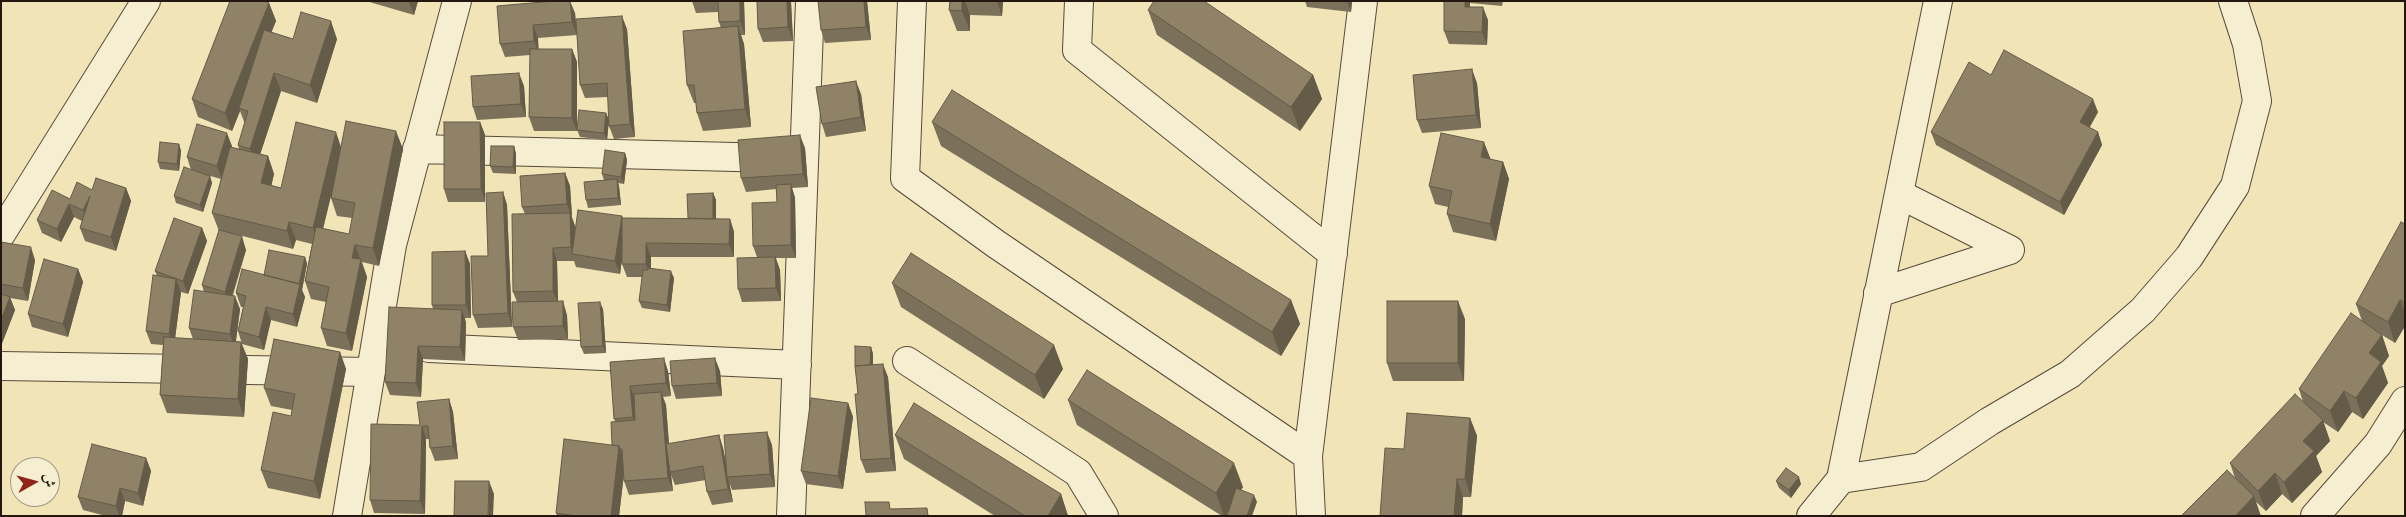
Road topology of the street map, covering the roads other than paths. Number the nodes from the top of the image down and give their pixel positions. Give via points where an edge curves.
1 (146, 1) edge
2 (457, 1) edge
3 (810, 1) edge
4 (912, 1) edge
5 (1079, 1) edge
6 (1362, 1) edge
7 (1938, 1) edge
8 (2232, 1) edge
9 (417, 149) junction
10 (804, 159) junction
11 (1898, 194) junction
12 (1, 234) edge
13 (1333, 254) junction
14 (1878, 294) junction
15 (373, 359) junction
16 (907, 361) dead end
17 (797, 365) junction
18 (1, 366) edge
19 (2405, 400) edge
20 (1308, 456) junction
21 (1841, 479) junction
22 (347, 516) edge
23 (791, 516) edge
24 (1104, 516) edge
25 (1311, 516) edge
26 (1810, 516) edge
27 (2315, 516) edge

1 - 12 street
2 - 9 street
3 - 10 street
4 - 20 street via 905,178 996,244
5 - 13 street via 1077,50
6 - 13 street
7 - 11 street
8 - 21 street via 2247,44 2257,101 2235,186 2189,257 2143,310 2070,374 1990,420 1921,467
9 - 10 street
9 - 15 street via 392,245
10 - 17 street
11 - 14 street
11 - 14 street via 2010,250
13 - 20 street
14 - 21 street
15 - 17 street
15 - 18 street
15 - 22 street
16 - 24 street via 1078,473
17 - 23 street
19 - 27 street via 2378,444
20 - 25 street
21 - 26 street

